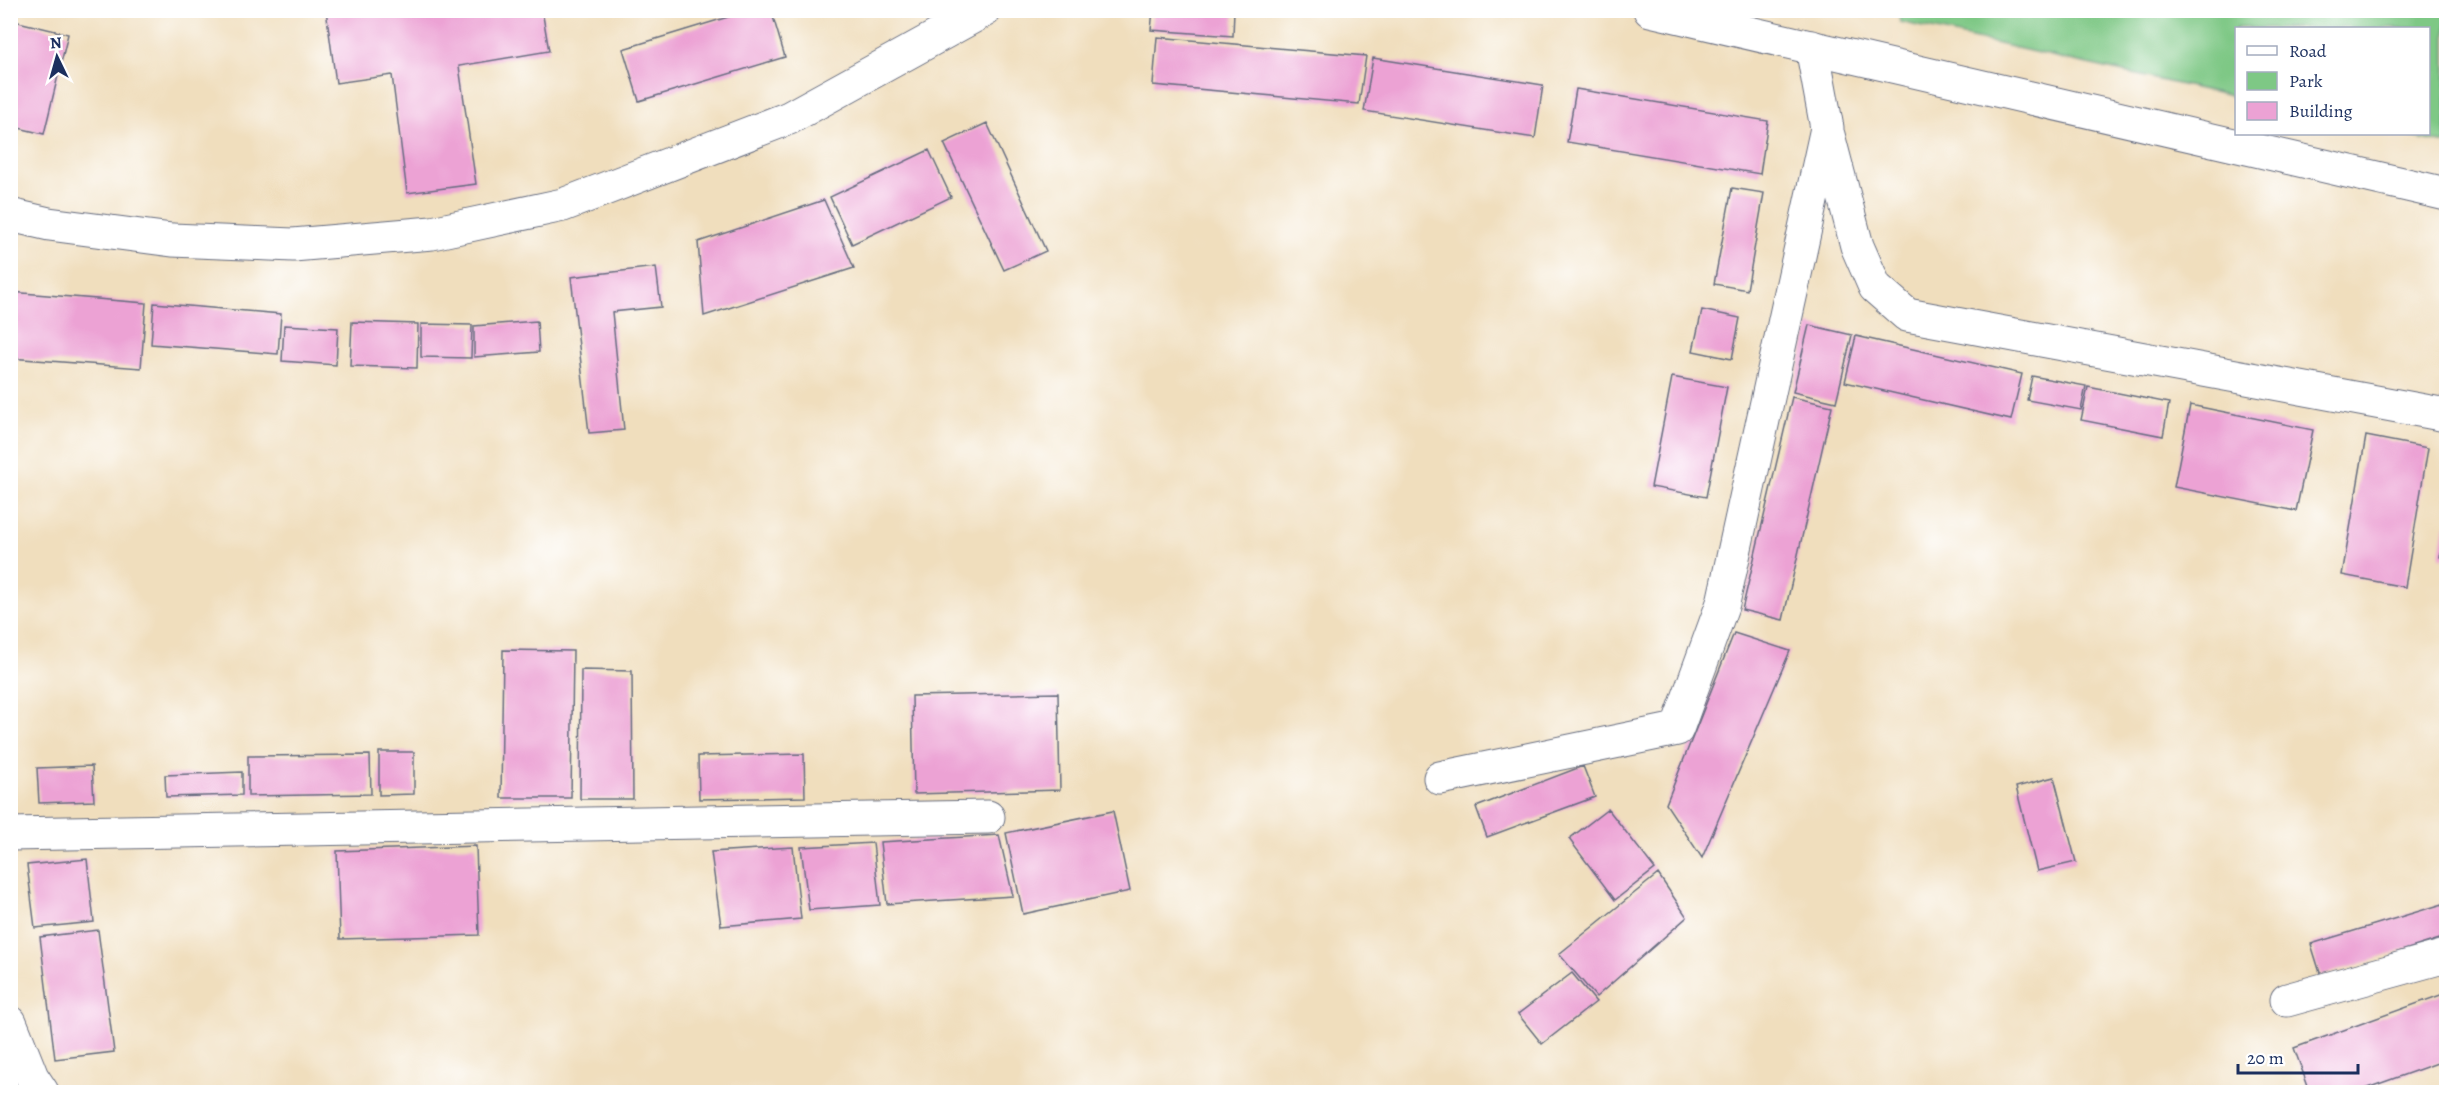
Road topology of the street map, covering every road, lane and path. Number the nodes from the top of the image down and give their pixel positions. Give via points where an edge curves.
1 (985, 10) edge
2 (1650, 10) edge
3 (1812, 47) junction
4 (1827, 128) junction
5 (2446, 194) edge
6 (10, 215) edge
7 (2446, 415) edge
8 (1440, 778) dead end
9 (988, 817) dead end
10 (10, 834) edge
11 (2446, 956) edge
12 (2288, 1000) dead end
13 (10, 1022) edge
14 (42, 1092) edge

1 - 6 street via 789,118 563,204 432,233 293,245 172,240
2 - 3 street
3 - 4 street
3 - 5 street
4 - 7 street via 1857,246 1875,286 1907,315
4 - 8 street via 1723,603 1677,729
9 - 10 street
11 - 12 street
13 - 14 street

